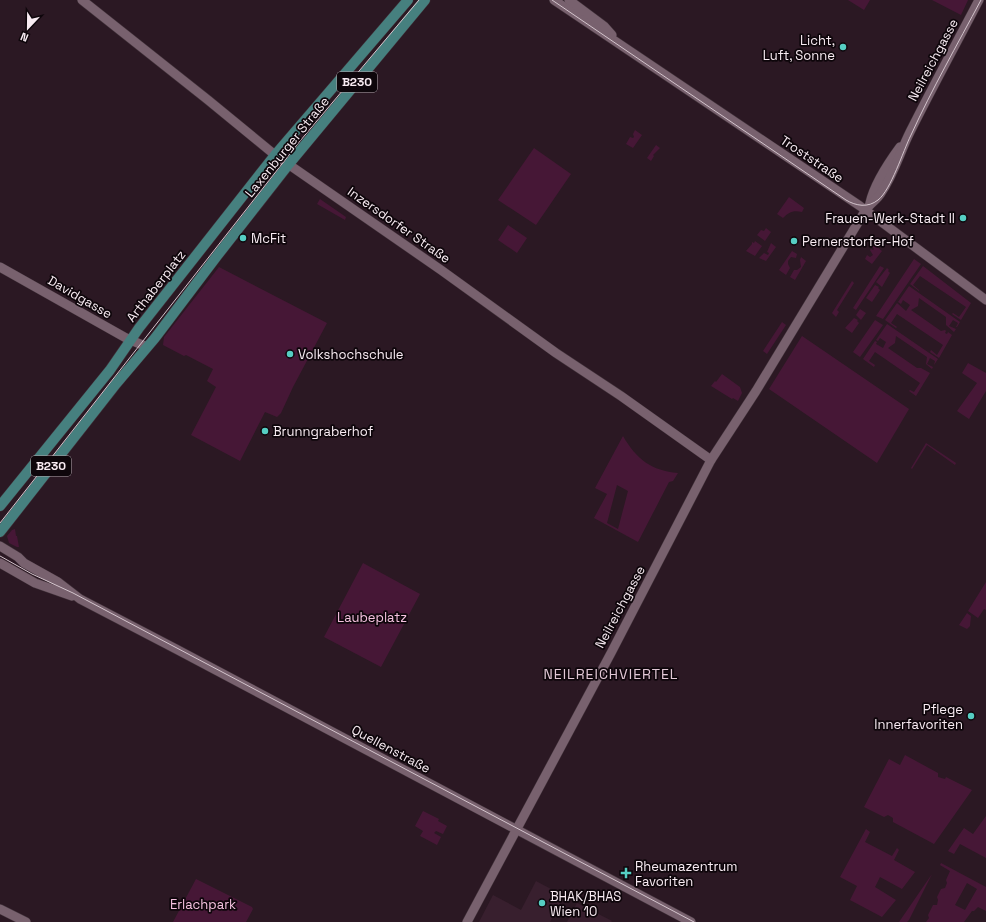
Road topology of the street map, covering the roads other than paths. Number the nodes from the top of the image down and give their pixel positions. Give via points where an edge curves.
1 (82, 0) edge
2 (408, 0) edge
3 (425, 0) edge
4 (554, 0) edge
5 (569, 0) edge
6 (979, 0) edge
7 (620, 44) junction
8 (275, 156) junction
9 (289, 164) junction
10 (868, 207) junction
11 (202, 248) joint
12 (0, 267) edge
13 (986, 300) edge
14 (130, 340) junction
15 (147, 347) junction
16 (711, 460) junction
17 (0, 506) edge
18 (0, 532) edge
19 (0, 546) edge
20 (0, 563) edge
21 (79, 598) junction
22 (517, 830) junction
23 (0, 909) edge
24 (26, 922) edge
25 (467, 922) edge
26 (691, 922) edge

1 - 8 street, Inzersdorfer Straße
2 - 8 main road, Laxenburger Straße / B230
3 - 9 main road, Laxenburger Straße / B230
4 - 7 street, Troststraße
5 - 7 street, Troststraße via 604,26
6 - 10 street, Neilreichgasse via 910,132 884,190
7 - 10 street, Troststraße
8 - 9 street, Inzersdorfer Straße
8 - 11 main road, Laxenburger Straße / B230
9 - 15 main road, Laxenburger Straße / B230
9 - 16 street, Inzersdorfer Straße
10 - 13 street, Troststraße
10 - 16 street, Neilreichgasse
11 - 14 main road, Arthaberplatz / B230
12 - 14 street, Davidgasse
14 - 15 street, Davidgasse
14 - 17 main road, B230 via 106,375
15 - 18 main road, B230
16 - 22 street, Neilreichgasse
19 - 21 street, Quellenstraße
20 - 21 street, Quellenstraße via 35,583
21 - 22 street, Quellenstraße
22 - 25 street, Neilreichgasse
22 - 26 street, Quellenstraße
23 - 24 street

